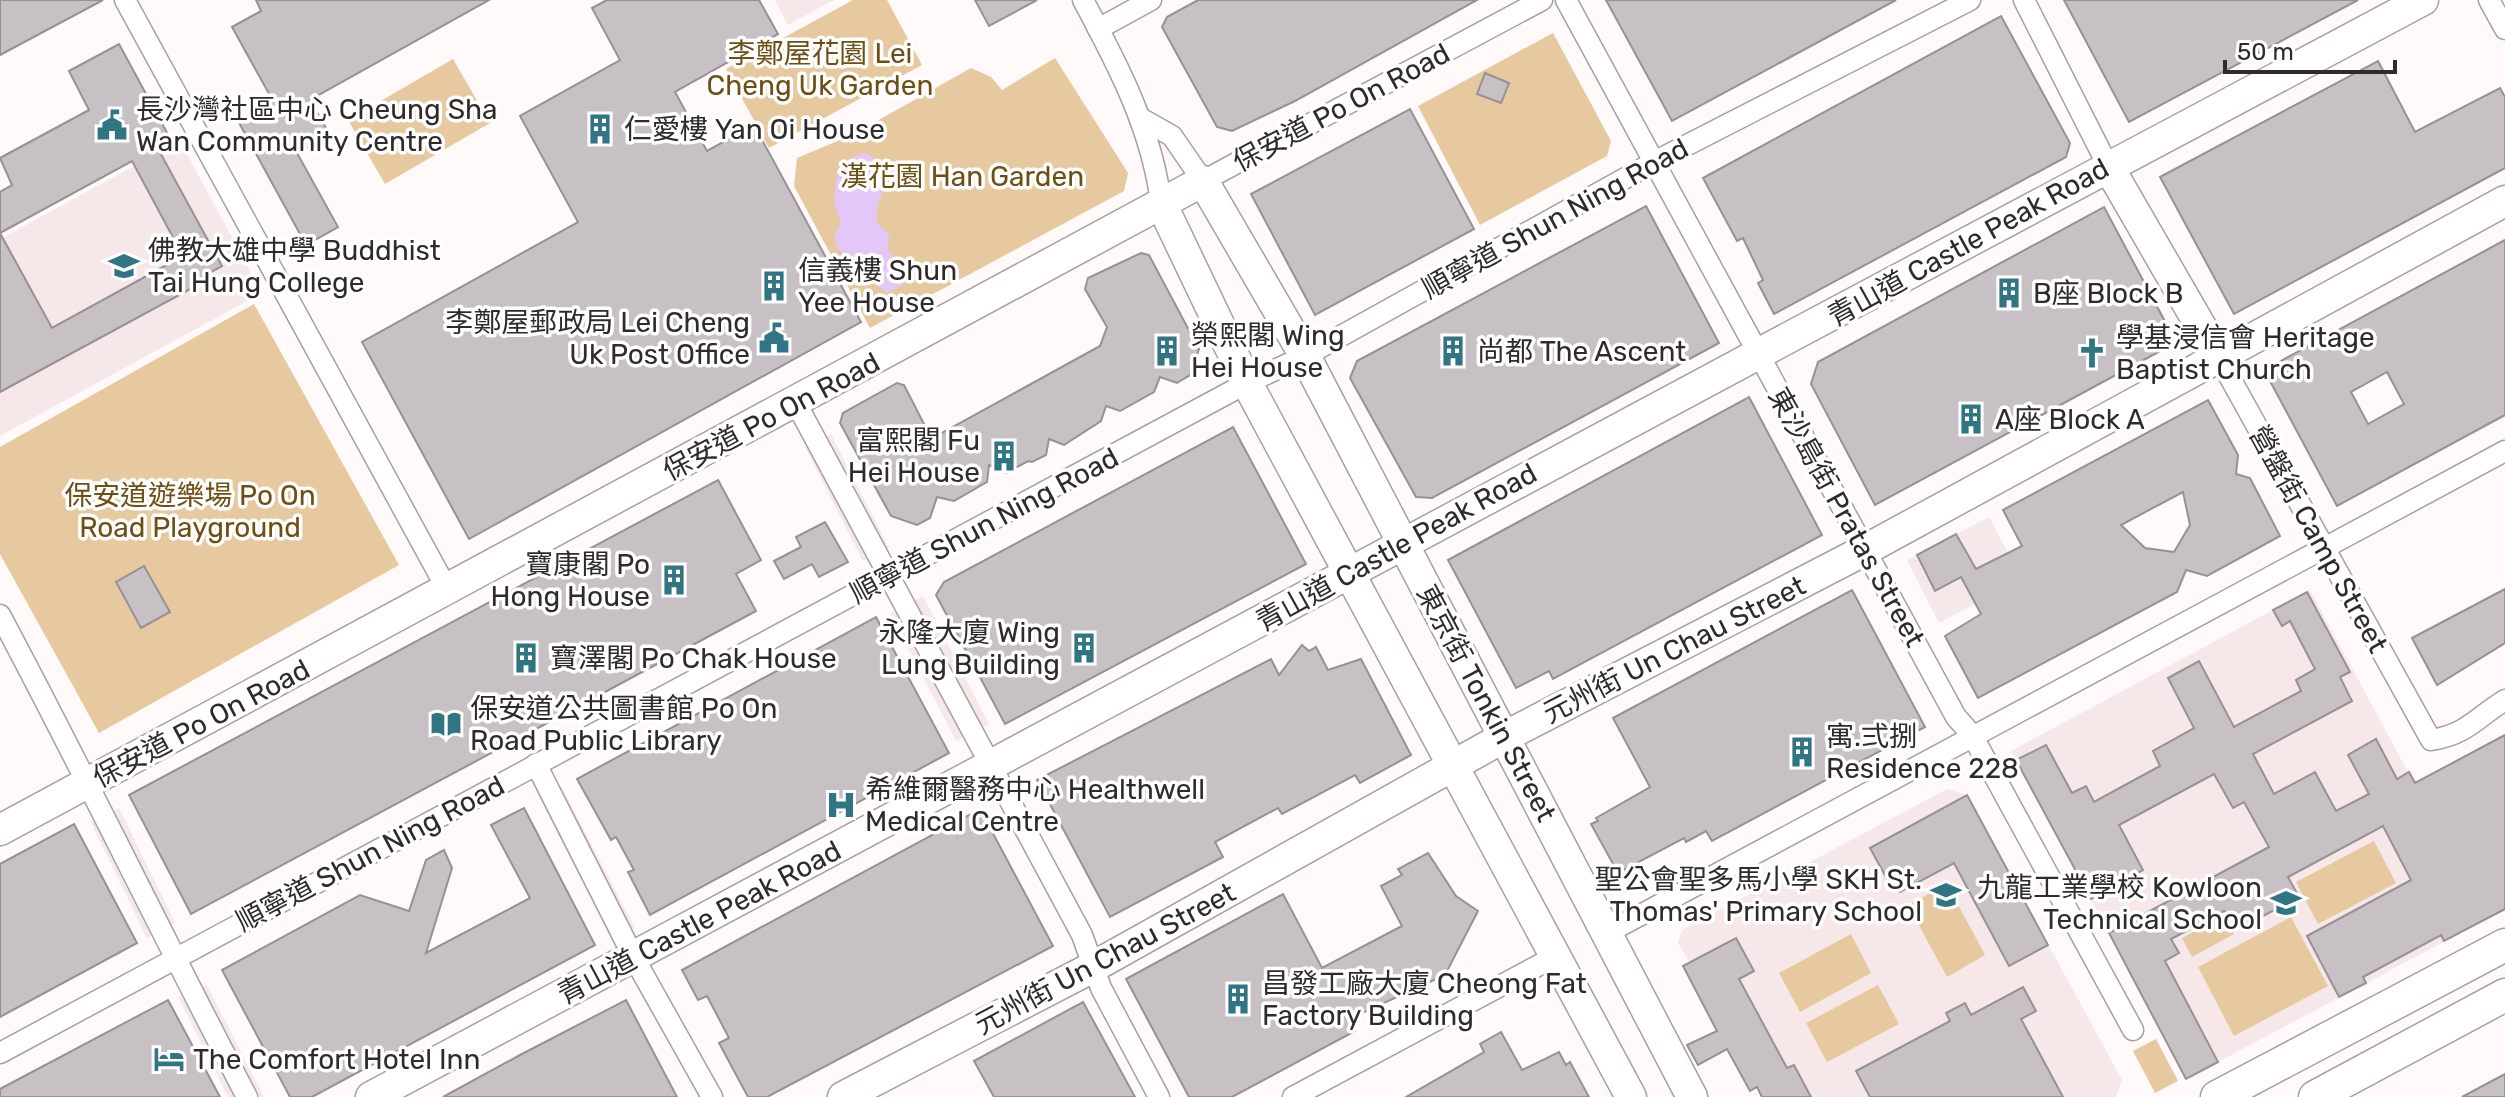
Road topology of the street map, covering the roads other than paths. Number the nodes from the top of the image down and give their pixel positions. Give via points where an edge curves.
1 (125, 0) edge
2 (1083, 0) edge
3 (1151, 0) edge
4 (1542, 0) edge
5 (1566, 0) edge
6 (1970, 0) edge
7 (2024, 0) edge
8 (2423, 0) edge
9 (2489, 0) edge
10 (1098, 29) junction
11 (2505, 29) edge
12 (1142, 119) junction
13 (1656, 161) junction
14 (2108, 166) junction
15 (1203, 181) junction
16 (2505, 201) edge
17 (1161, 203) junction
18 (1305, 356) junction
19 (1759, 356) junction
20 (2219, 358) junction
21 (1247, 383) junction
22 (796, 403) junction
23 (2505, 451) edge
24 (1402, 543) junction
25 (1865, 550) junction
26 (2324, 550) junction
27 (1352, 573) junction
28 (890, 576) junction
29 (447, 589) junction
30 (0, 615) edge
31 (2505, 700) edge
32 (1972, 735) junction
33 (1506, 736) junction
34 (536, 764) junction
35 (1455, 765) junction
36 (991, 766) junction
37 (90, 783) junction
38 (0, 830) edge
39 (1607, 933) junction
40 (2505, 945) edge
41 (1556, 956) junction
42 (174, 958) junction
43 (634, 958) junction
44 (1093, 967) junction
45 (2505, 995) edge
46 (2133, 1030) dead end
47 (0, 1053) edge
48 (247, 1097) edge
49 (371, 1097) edge
50 (712, 1097) edge
51 (843, 1097) edge
52 (1159, 1097) edge
53 (1293, 1097) edge
54 (1631, 1097) edge
55 (1692, 1097) edge
56 (2217, 1097) edge
57 (2315, 1097) edge

1 - 29 street
2 - 10 street, 東京街 Tonkin Street
3 - 10 street
4 - 15 street, 保安道 Po On Road
5 - 13 street, 東沙島街 Pratas Street
6 - 13 street, 順寧道 Shun Ning Road
7 - 14 street, 營盤街 Camp Street
8 - 14 main road, 青山道 Castle Peak Road
9 - 11 street
10 - 12 street, 東京街 Tonkin Street
12 - 15 street, 東京街 Tonkin Street via 1172,136
12 - 17 street, 東京街 Tonkin Street
13 - 18 street, 順寧道 Shun Ning Road
13 - 19 street, 東沙島街 Pratas Street
14 - 19 main road, 青山道 Castle Peak Road
14 - 20 main road, 營盤街 Camp Street
15 - 17 main road, 保安道 Po On Road
15 - 18 main road, 東京街 Tonkin Street
16 - 20 main road, 元州街 Un Chau Street
17 - 21 main road, 東京街 Tonkin Street
17 - 22 main road, 保安道 Po On Road
18 - 21 street, 順寧道 Shun Ning Road
18 - 24 main road, 東京街 Tonkin Street
19 - 24 main road, 青山道 Castle Peak Road
19 - 25 street, 東沙島街 Pratas Street
20 - 25 main road, 元州街 Un Chau Street
20 - 26 street, 營盤街 Camp Street
21 - 27 main road, 東京街 Tonkin Street
21 - 28 street, 順寧道 Shun Ning Road
22 - 28 street
22 - 29 main road, 保安道 Po On Road
23 - 26 street
24 - 27 main road, 青山道 Castle Peak Road
24 - 33 main road, 東京街 Tonkin Street
25 - 32 street, 東沙島街 Pratas Street via 1956,717
25 - 33 main road, 元州街 Un Chau Street
26 - 31 street, 營盤街 Camp Street via 2431,740 2473,724
26 - 32 street
27 - 35 main road, 東京街 Tonkin Street
27 - 36 main road, 青山道 Castle Peak Road
28 - 34 street, 順寧道 Shun Ning Road
28 - 36 street
29 - 37 main road, 保安道 Po On Road
30 - 37 street
32 - 39 street
32 - 46 street, 東沙島街 Pratas Street
33 - 35 main road, 元州街 Un Chau Street
33 - 39 main road, 東京街 Tonkin Street
34 - 42 street, 順寧道 Shun Ning Road
34 - 43 street
35 - 41 main road, 東京街 Tonkin Street
35 - 44 main road, 元州街 Un Chau Street
36 - 43 main road, 青山道 Castle Peak Road
36 - 44 street via 1082,935
37 - 38 main road, 保安道 Po On Road
37 - 42 street
39 - 55 main road, 東京街 Tonkin Street
40 - 56 main road
41 - 53 street
41 - 54 main road, 東京街 Tonkin Street
42 - 47 street, 順寧道 Shun Ning Road
42 - 48 street
43 - 49 main road, 青山道 Castle Peak Road
43 - 50 street
44 - 51 main road, 元州街 Un Chau Street
44 - 52 street
45 - 57 main road

